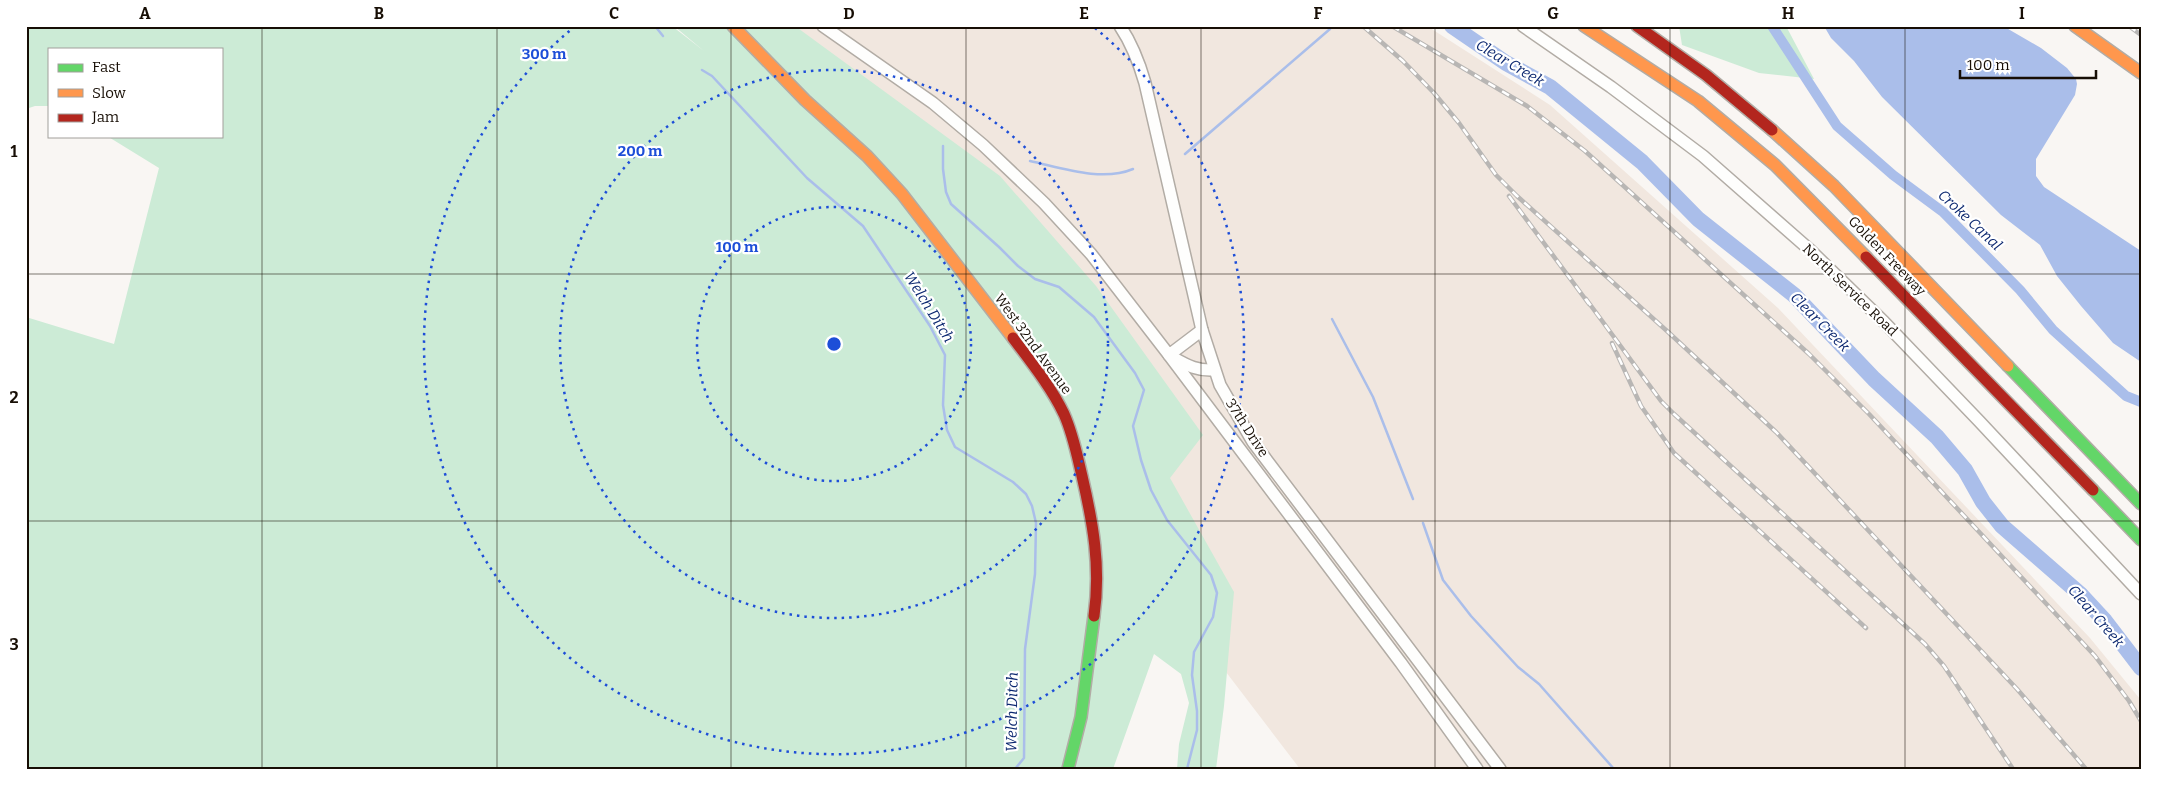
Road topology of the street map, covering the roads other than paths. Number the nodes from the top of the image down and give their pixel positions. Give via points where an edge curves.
1 (733, 26) edge
2 (823, 26) edge
3 (1120, 26) edge
4 (1523, 26) edge
5 (1584, 26) edge
6 (1637, 26) edge
7 (2076, 26) edge
8 (2141, 73) edge
9 (1202, 330) junction
10 (1169, 355) junction
11 (1214, 370) junction
12 (2036, 394) junction
13 (2141, 490) edge
14 (2141, 504) edge
15 (2139, 539) edge
16 (2141, 594) edge
17 (1068, 769) edge
18 (1478, 769) edge
19 (1500, 769) edge

1 - 17 main road, West 32nd Avenue via 885,174 1035,367 1063,412 1072,434 1093,524 1098,572 1081,716
2 - 10 street via 933,102 1044,203 1091,254
3 - 9 street, 37th Drive via 1129,39 1146,83
4 - 16 street, North Service Road via 1703,156 1810,250 1884,322
5 - 15 main road, Golden Freeway via 1698,101 1775,165
6 - 12 main road, Golden Freeway via 1706,75 1795,150
7 - 8 main road
9 - 10 street
9 - 11 street, 37th Drive
10 - 11 street via 1189,367
10 - 18 street
11 - 19 street, 37th Drive via 1253,442
12 - 13 main road
12 - 14 main road, Golden Freeway

